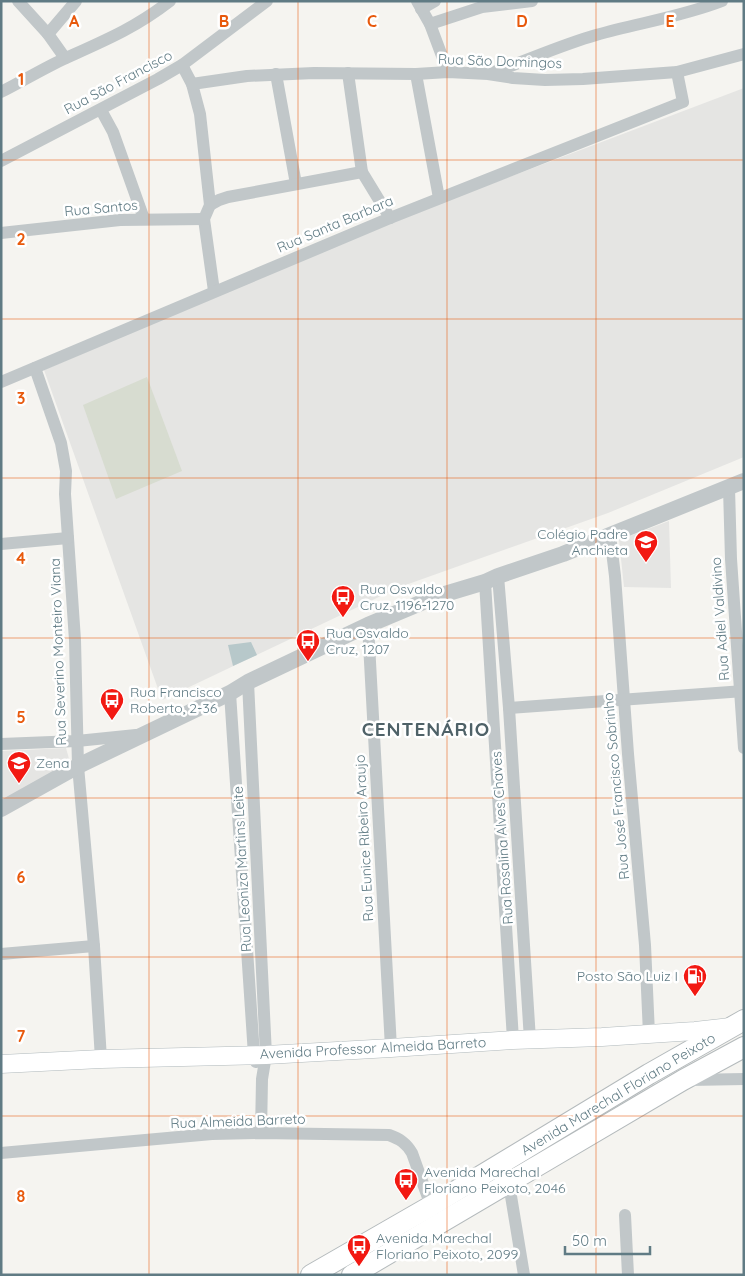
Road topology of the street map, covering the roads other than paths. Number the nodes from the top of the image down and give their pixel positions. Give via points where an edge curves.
1 (18, 1) edge
2 (76, 1) edge
3 (170, 1) edge
4 (267, 1) edge
5 (435, 1) edge
6 (532, 1) edge
7 (722, 1) edge
8 (419, 5) edge
9 (430, 24) junction
10 (48, 34) junction
11 (744, 54) edge
12 (65, 58) junction
13 (182, 65) junction
14 (448, 72) junction
15 (676, 72) junction
16 (276, 74) junction
17 (348, 74) junction
18 (416, 74) junction
19 (488, 74) junction
20 (192, 84) junction
21 (1, 92) edge
22 (101, 110) junction
23 (1, 161) edge
24 (362, 172) junction
25 (296, 184) junction
26 (439, 198) junction
27 (210, 205) junction
28 (390, 218) junction
29 (144, 219) junction
30 (204, 219) junction
31 (1, 233) edge
32 (214, 292) junction
33 (35, 368) junction
34 (1, 382) edge
35 (736, 484) edge
36 (610, 536) junction
37 (68, 538) junction
38 (1, 544) edge
39 (491, 579) junction
40 (368, 625) junction
41 (248, 682) junction
42 (742, 691) edge
43 (230, 693) junction
44 (624, 700) junction
45 (509, 708) junction
46 (146, 734) junction
47 (77, 741) junction
48 (1, 744) edge
49 (744, 748) edge
50 (78, 766) junction
51 (1, 810) edge
52 (94, 946) junction
53 (1, 954) edge
54 (740, 1024) edge
55 (649, 1034) junction
56 (522, 1040) junction
57 (744, 1047) edge
58 (391, 1048) junction
59 (260, 1055) junction
60 (101, 1059) junction
61 (1, 1064) edge
62 (744, 1078) edge
63 (683, 1080) junction
64 (261, 1132) junction
65 (1, 1153) edge
66 (509, 1184) junction
67 (431, 1206) junction
68 (625, 1215) dead end
69 (311, 1275) edge
70 (352, 1275) edge
71 (524, 1275) edge
72 (628, 1275) edge

1 - 10 street
2 - 10 street
3 - 12 street via 122,34
4 - 13 street, Rua São Francisco
5 - 8 street
6 - 9 street via 482,6
7 - 19 street via 693,12 589,37
8 - 9 street
9 - 14 street
10 - 12 street
11 - 15 street, Rua São Domingos
12 - 21 street
13 - 20 street
13 - 22 street, Rua São Francisco
14 - 18 street, Rua São Domingos
14 - 19 street, Rua São Domingos
15 - 19 street, Rua São Domingos via 545,80
15 - 26 street, Rua Santa Barbara via 683,102
16 - 17 street, Rua São Domingos
16 - 20 street, Rua São Domingos
16 - 25 street
17 - 18 street, Rua São Domingos
17 - 24 street
18 - 26 street
20 - 27 street via 200,114
22 - 23 street, Rua São Francisco
22 - 29 street via 113,132
24 - 25 street
24 - 28 street
25 - 27 street via 228,197
26 - 28 street, Rua Santa Barbara
27 - 30 street
28 - 32 street, Rua Santa Barbara
29 - 30 street, Rua Santos
29 - 31 street, Rua Santos
30 - 32 street
32 - 33 street, Rua Santa Barbara
33 - 34 street, Rua Santa Barbara
33 - 37 street, Rua Severino Monteiro Viana via 61,443 66,471
35 - 36 street
35 - 42 street, Rua Adiel Valdivino via 731,560
36 - 39 street
36 - 44 street, Rua José Francisco Sobrinho
37 - 38 street
37 - 47 street, Rua Severino Monteiro Viana
39 - 40 street via 435,597
39 - 45 street, Rua Rosalina Alves Chaves
39 - 56 street, Rua Rosalina Alves Chaves
40 - 41 street
40 - 58 street, Rua Eunice Ribeiro Araujo
41 - 43 street
41 - 59 street, Rua Leoniza Martins Leite
42 - 44 street
42 - 49 street, Rua Adiel Valdivino
43 - 46 street
43 - 59 street, Rua Leoniza Martins Leite
44 - 45 street
44 - 55 street, Rua José Francisco Sobrinho via 645,945
45 - 56 street, Rua Rosalina Alves Chaves
46 - 47 street
46 - 50 street
47 - 48 street
47 - 50 street, Rua Severino Monteiro Viana
50 - 51 street
50 - 52 street, Rua Severino Monteiro Viana
52 - 53 street
52 - 60 street, Rua Severino Monteiro Viana
54 - 55 main road, Avenida Professor Almeida Barreto
54 - 67 main road, Avenida Marechal Floriano Peixoto via 649,1074
55 - 56 main road, Avenida Professor Almeida Barreto
56 - 58 main road, Avenida Professor Almeida Barreto
57 - 63 main road, Avenida Marechal Floriano Peixoto
58 - 59 main road, Avenida Professor Almeida Barreto
59 - 60 main road, Avenida Professor Almeida Barreto
59 - 64 street
60 - 61 main road, Avenida Professor Almeida Barreto
62 - 63 street
63 - 66 main road, Avenida Marechal Floriano Peixoto
64 - 65 street, Rua Almeida Barreto
64 - 67 street, Rua Almeida Barreto via 389,1135 399,1139 412,1152
66 - 70 main road, Avenida Marechal Floriano Peixoto
66 - 71 street
67 - 69 main road, Avenida Marechal Floriano Peixoto
68 - 72 street

